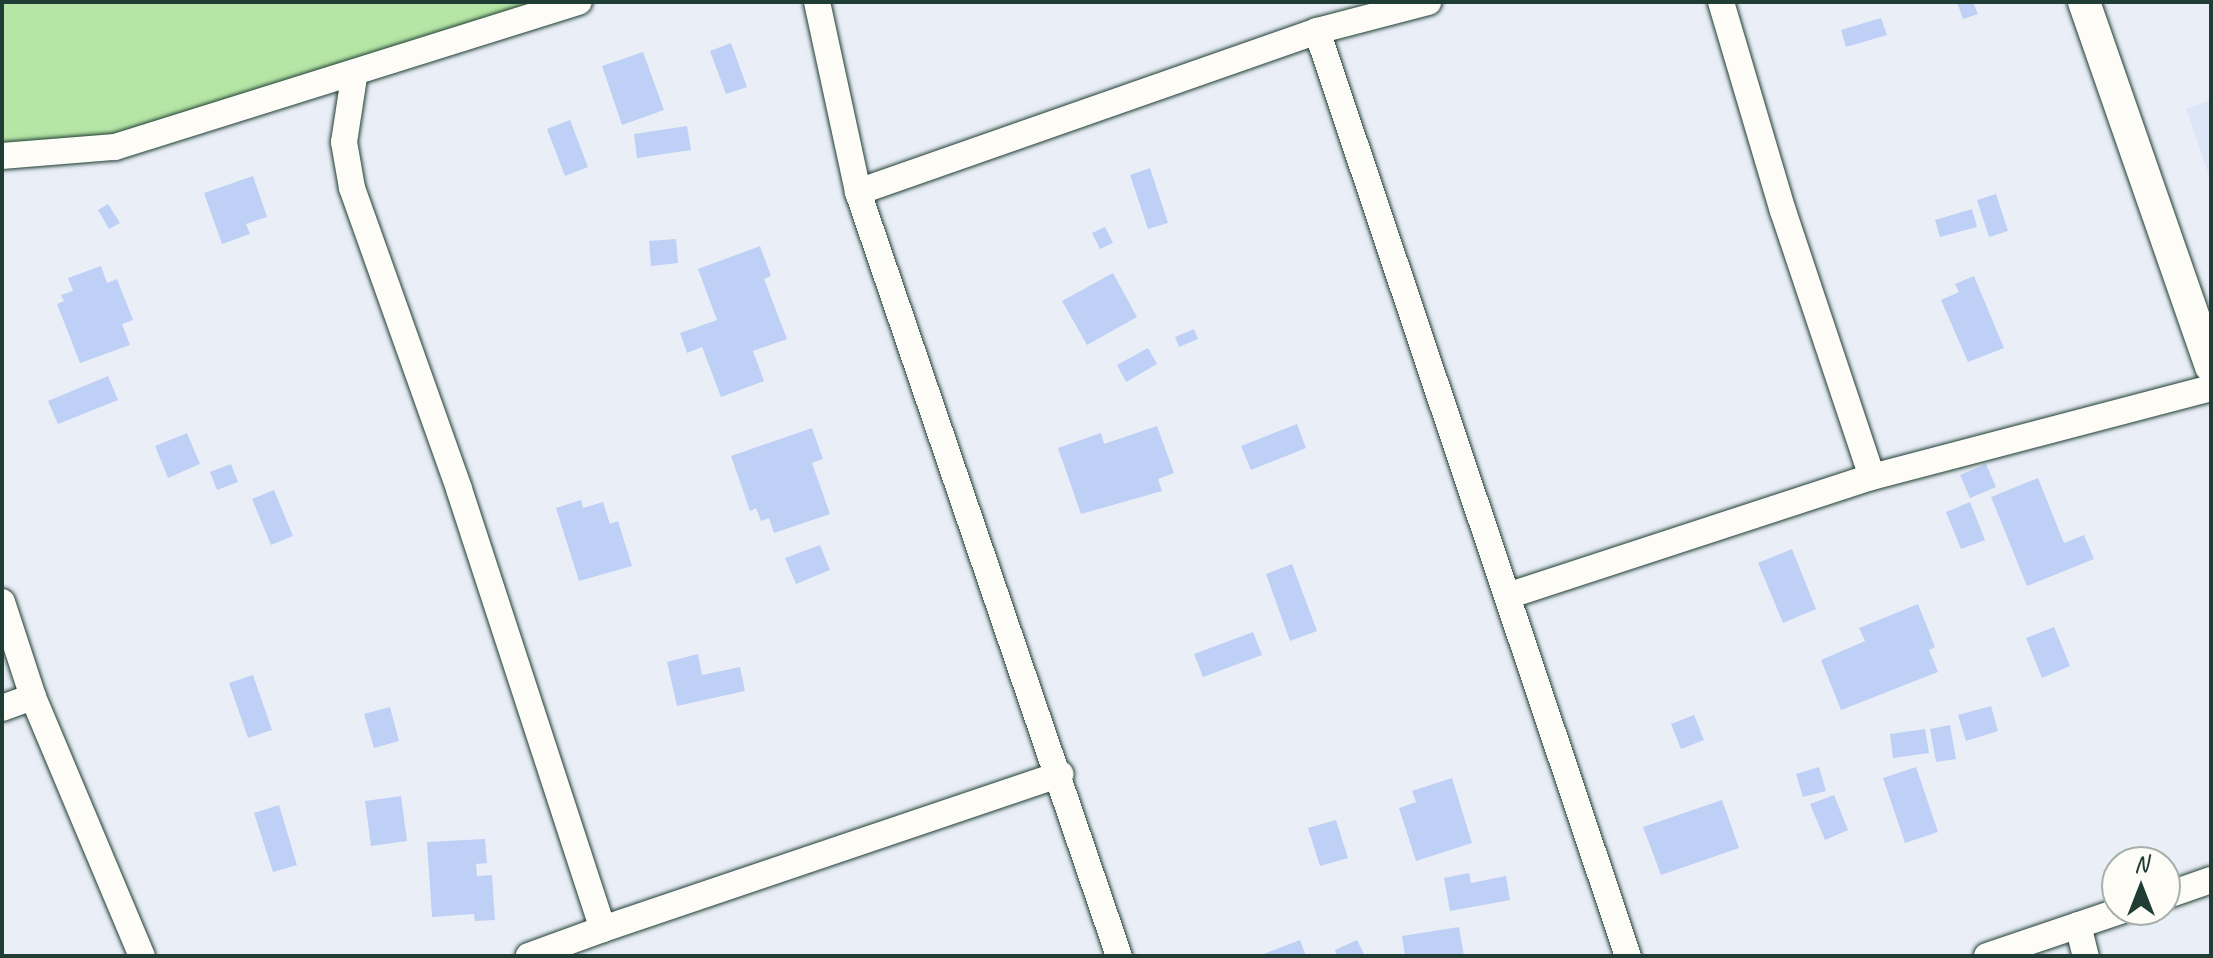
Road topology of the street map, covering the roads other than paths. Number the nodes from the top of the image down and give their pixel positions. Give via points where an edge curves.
1 (579, 2) edge
2 (817, 2) edge
3 (1428, 2) edge
4 (1721, 2) edge
5 (2084, 2) edge
6 (1317, 31) junction
7 (354, 77) junction
8 (2, 156) edge
9 (858, 192) junction
10 (2211, 366) edge
11 (2211, 388) edge
12 (1872, 477) junction
13 (1510, 595) junction
14 (2, 602) edge
15 (33, 697) junction
16 (2, 708) edge
17 (1060, 774) junction
18 (2211, 880) edge
19 (2181, 890) edge
20 (2101, 917) edge
21 (2078, 925) junction
22 (603, 929) junction
23 (142, 956) edge
24 (529, 956) edge
25 (1119, 956) edge
26 (1628, 956) edge
27 (1987, 956) edge
28 (2086, 956) edge

1 - 7 street
2 - 9 street
3 - 6 street
4 - 12 street via 1783,211
5 - 10 street
6 - 9 street
6 - 13 street
7 - 8 street via 115,147
7 - 22 street via 344,142 352,188 459,489
9 - 17 street
11 - 12 street
12 - 13 street
13 - 26 street
14 - 15 street
15 - 16 street
15 - 23 street
17 - 22 street
17 - 25 street
18 - 19 street
20 - 21 street
21 - 27 street
21 - 28 street
22 - 24 street

